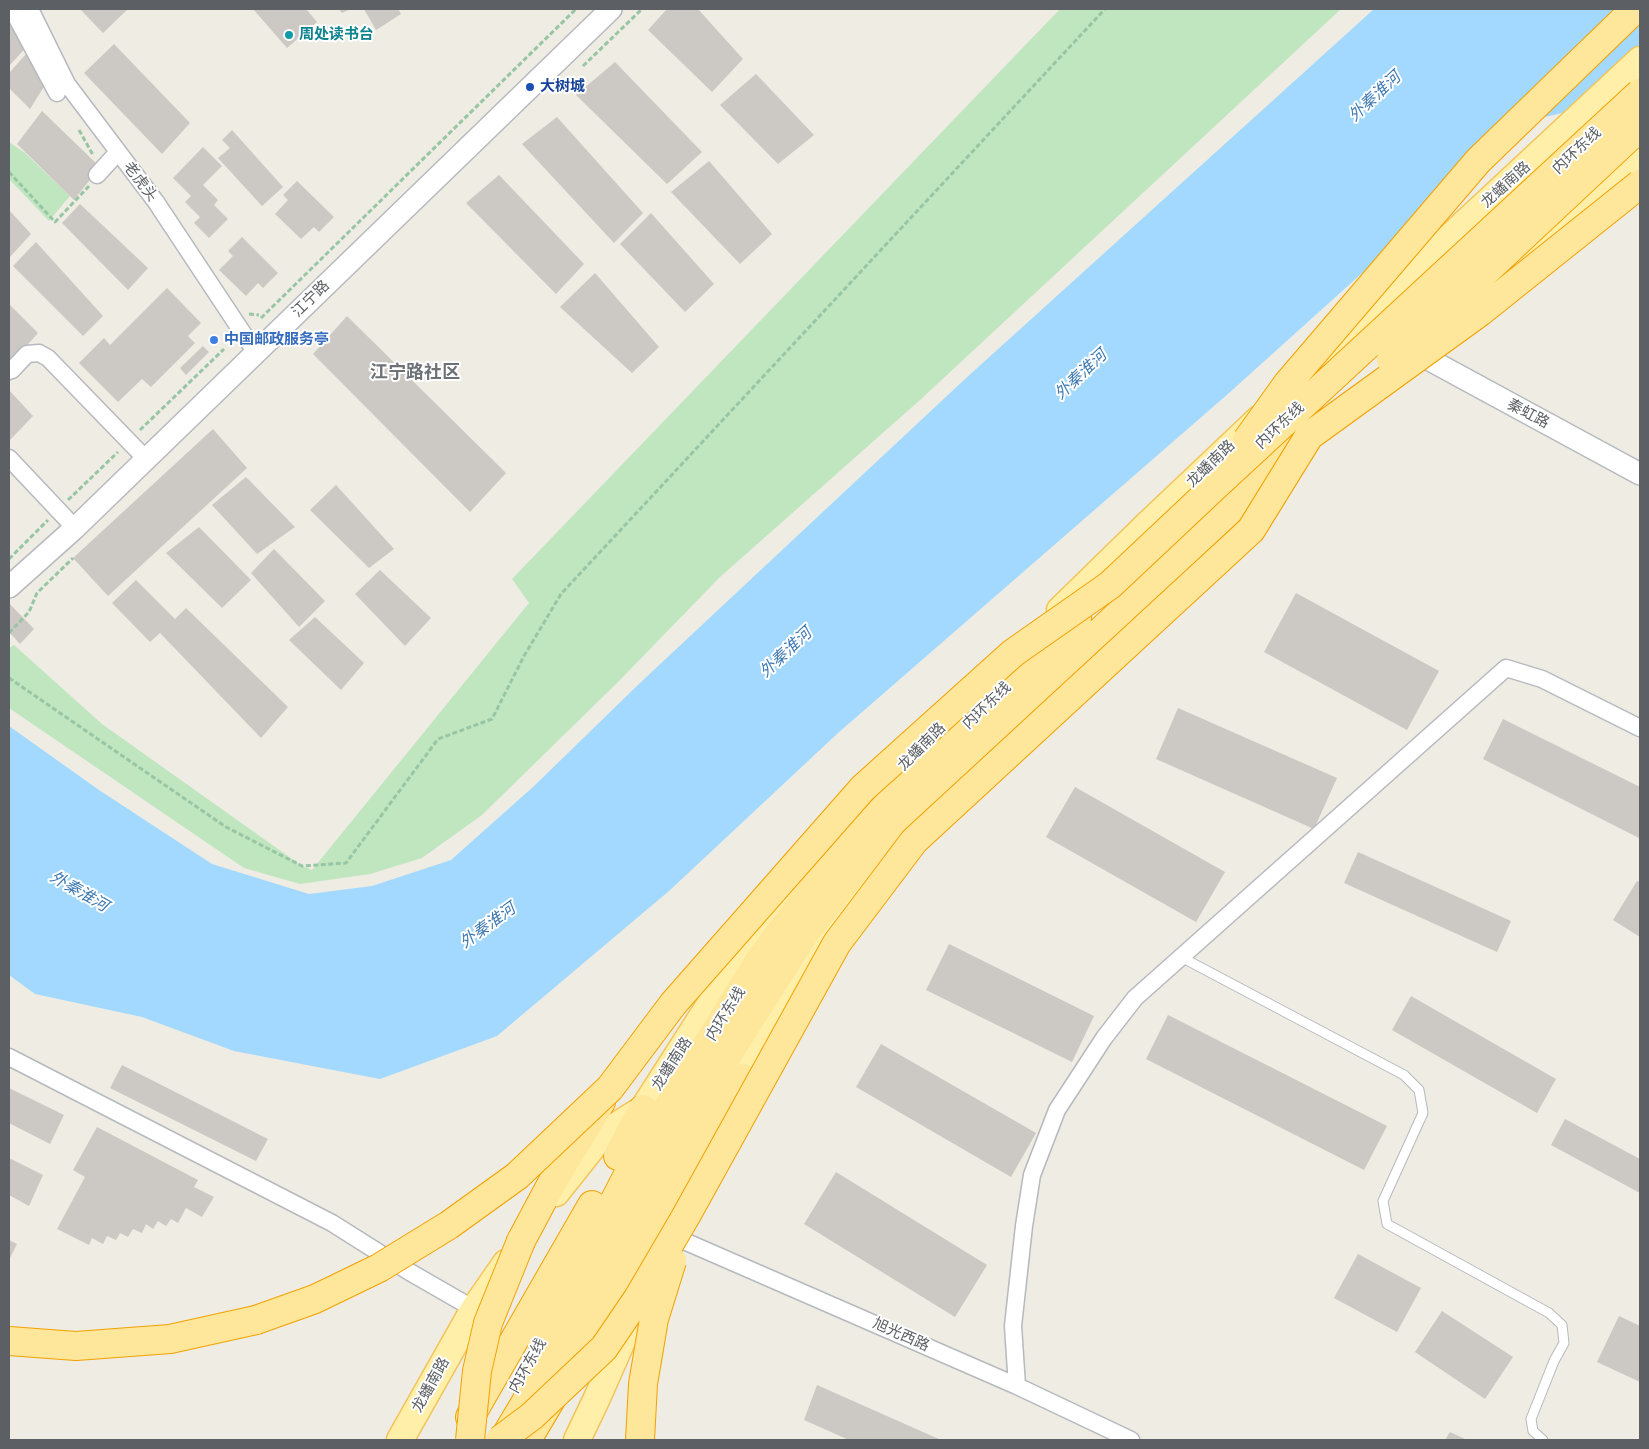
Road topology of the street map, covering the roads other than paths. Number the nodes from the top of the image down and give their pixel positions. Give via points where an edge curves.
1 (12, 9) edge
2 (30, 9) edge
3 (611, 9) edge
4 (1635, 9) edge
5 (1640, 60) edge
6 (57, 93) dead end
7 (1640, 94) edge
8 (1640, 127) edge
9 (118, 152) junction
10 (1640, 153) edge
11 (97, 175) road end
12 (1640, 184) edge
13 (1374, 309) junction
14 (256, 353) junction
15 (1417, 353) junction
16 (9, 371) edge
17 (1309, 436) junction
18 (9, 458) edge
19 (146, 459) junction
20 (1640, 474) edge
21 (1212, 489) junction
22 (75, 528) junction
23 (1110, 585) junction
24 (9, 586) edge
25 (1640, 728) edge
26 (1181, 957) junction
27 (9, 1057) edge
28 (743, 1078) junction
29 (610, 1088) junction
30 (643, 1109) junction
31 (676, 1214) junction
32 (474, 1309) junction
33 (9, 1341) edge
34 (1017, 1386) junction
35 (400, 1440) edge
36 (457, 1440) edge
37 (470, 1440) edge
38 (484, 1440) edge
39 (502, 1440) edge
40 (527, 1440) edge
41 (577, 1440) edge
42 (640, 1440) edge
43 (1131, 1440) edge
44 (1544, 1440) edge

1 - 6 street
2 - 9 street, 老虎头 via 67,84
3 - 14 street, 江宁路
4 - 21 highway, bridge via 1478,161 1288,384
5 - 13 main road, 龙蟠南路
7 - 21 highway, 内环东线, bridge
8 - 17 highway, 内环东线, bridge
9 - 11 street
9 - 14 street, 老虎头 via 156,202
10 - 15 main road
12 - 17 highway, bridge via 1480,312
13 - 15 main road
13 - 30 main road, 龙蟠南路 via 1147,525 862,806 744,951
14 - 19 street, 江宁路
15 - 20 street, 秦虹路
15 - 28 main road via 1036,703 976,772 866,879 804,968
16 - 19 street via 27,354 39,353 48,358
17 - 31 highway, bridge via 1251,530 914,841 837,943
17 - 39 highway, 内环东线, bridge via 869,852 805,933 712,1079 627,1232
18 - 22 street
19 - 22 street, 江宁路
21 - 23 highway, 内环东线, bridge
22 - 24 street, 江宁路
23 - 29 highway, bridge via 1013,654 862,788 673,1004
23 - 38 highway, 内环东线, bridge via 901,790 828,868 761,958 636,1159 530,1364
25 - 26 street via 1542,679 1506,668
26 - 34 street via 1135,998 1104,1038 1057,1110 1032,1175 1013,1326
26 - 44 lane via 1404,1076 1419,1090 1423,1113 1383,1201 1387,1224 1549,1314 1562,1325 1564,1343 1531,1419 1533,1431
27 - 32 street via 332,1223 408,1272
28 - 31 highway
28 - 31 main road
29 - 33 highway, bridge via 517,1176 457,1220 379,1268 315,1300 256,1320 170,1339 76,1346
29 - 37 highway, bridge via 554,1179 521,1241 488,1323 477,1370
30 - 32 main road, 龙蟠南路 via 604,1134 554,1196
30 - 36 highway, bridge via 588,1213
31 - 34 street, 旭光西路
31 - 39 highway, bridge via 638,1298 604,1348
31 - 40 highway, bridge
31 - 41 main road
31 - 42 highway, bridge via 643,1384
32 - 35 main road, 龙蟠南路
34 - 43 street, 旭光西路

